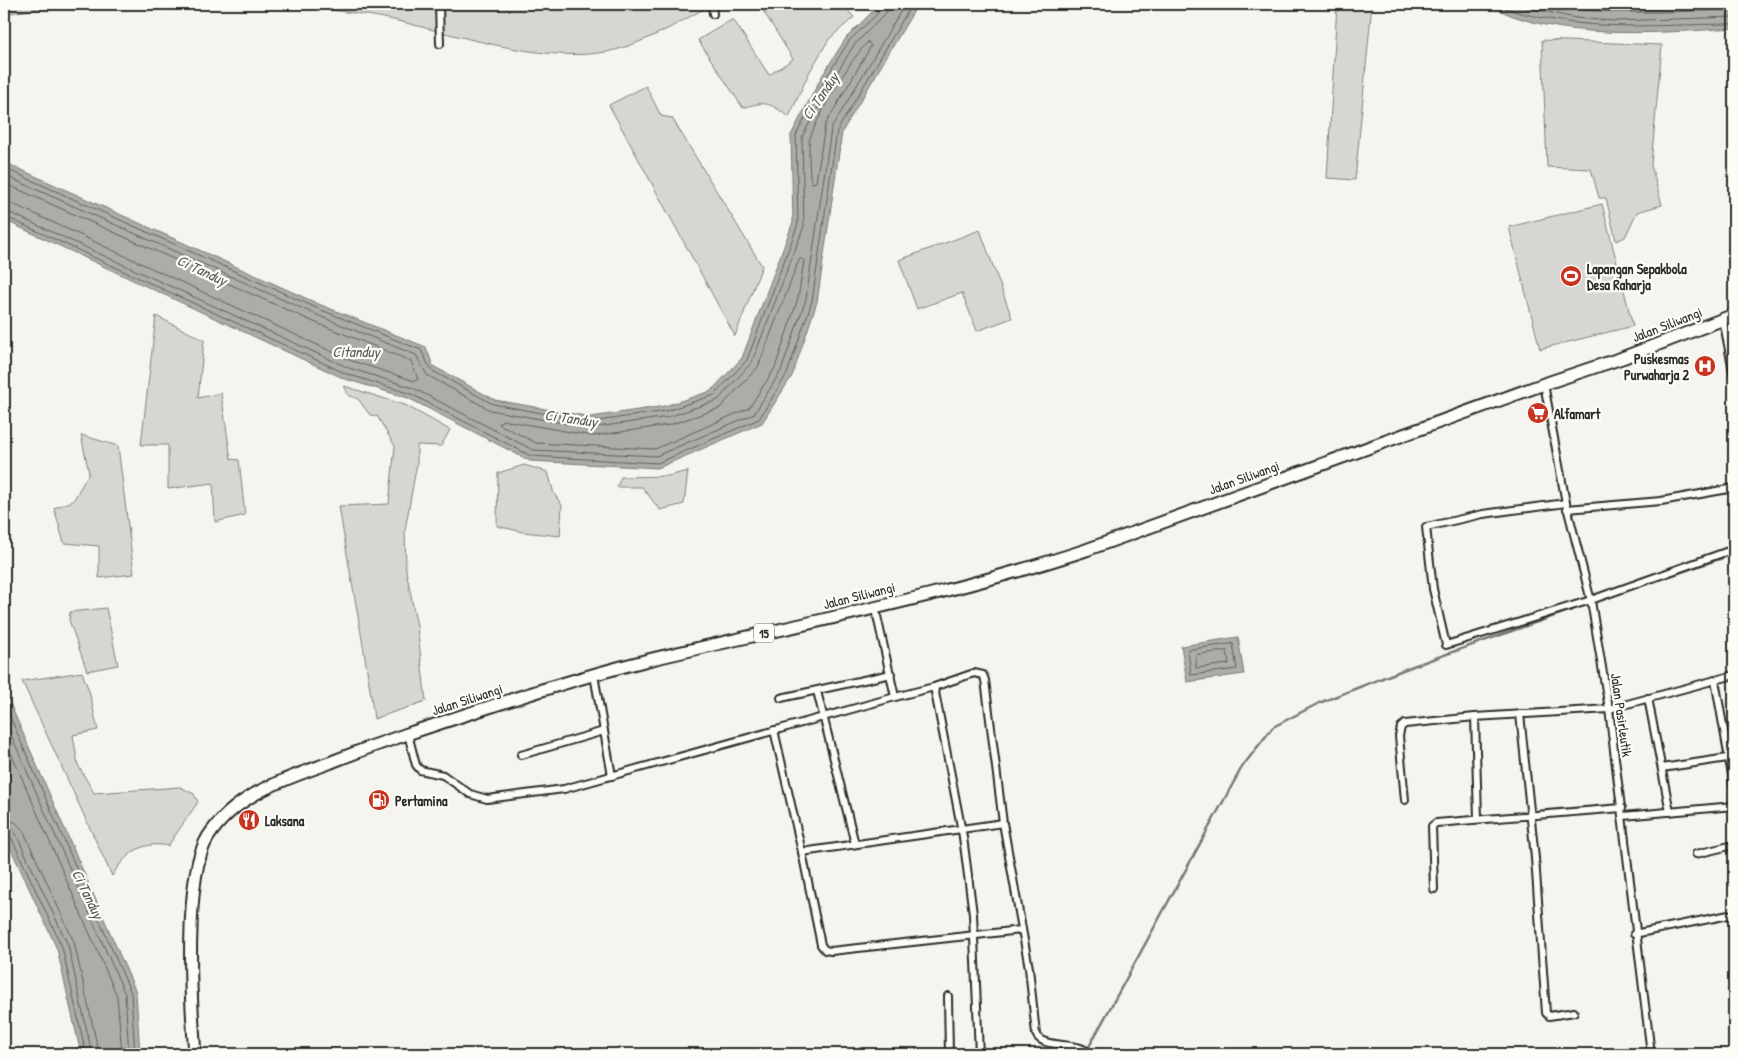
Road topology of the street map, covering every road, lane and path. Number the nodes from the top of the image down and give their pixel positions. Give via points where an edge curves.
1 (439, 4) edge
2 (712, 4) edge
3 (713, 14) dead end
4 (440, 44) dead end
5 (1729, 317) edge
6 (1734, 376) edge
7 (1544, 384) junction
8 (1734, 488) edge
9 (1566, 506) junction
10 (1734, 549) edge
11 (1591, 601) junction
12 (875, 607) junction
13 (891, 674) junction
14 (594, 675) junction
15 (1734, 675) edge
16 (1715, 680) junction
17 (934, 687) junction
18 (817, 691) junction
19 (781, 698) dead end
20 (895, 698) junction
21 (1648, 698) junction
22 (1609, 709) junction
23 (1520, 714) junction
24 (1475, 717) junction
25 (825, 718) junction
26 (774, 730) junction
27 (604, 732) junction
28 (408, 734) junction
29 (521, 755) dead end
30 (1732, 757) edge
31 (1662, 768) junction
32 (612, 776) junction
33 (1734, 787) edge
34 (1405, 800) dead end
35 (1734, 806) edge
36 (1622, 808) junction
37 (1670, 812) junction
38 (1531, 814) junction
39 (1623, 816) junction
40 (1478, 818) junction
41 (1003, 823) junction
42 (962, 830) junction
43 (855, 844) junction
44 (1734, 845) edge
45 (802, 852) junction
46 (1696, 854) dead end
47 (1434, 889) dead end
48 (1734, 914) edge
49 (1021, 930) junction
50 (1634, 934) junction
51 (975, 935) junction
52 (948, 996) dead end
53 (1574, 1012) dead end
54 (1088, 1052) edge
55 (195, 1054) edge
56 (949, 1054) edge
57 (980, 1054) edge
58 (1651, 1054) edge

1 - 4 street
2 - 3 street
5 - 6 street
5 - 7 highway, Jalan Siliwangi / 15
7 - 9 street, Jalan Pasirleutik
7 - 12 highway, Jalan Siliwangi / 15 via 1021,572
8 - 9 street via 1661,501
9 - 11 street, Jalan Pasirleutik
9 - 11 street via 1483,514 1426,527 1433,589 1446,645
10 - 11 street
11 - 22 street, Jalan Pasirleutik
12 - 13 street
12 - 14 highway, Jalan Siliwangi / 15
13 - 18 street
13 - 20 street
14 - 27 street
14 - 28 highway, Jalan Siliwangi / 15
15 - 16 street
16 - 21 street
16 - 30 street
17 - 20 street
17 - 41 street via 974,673 983,675
17 - 42 street
18 - 19 street
18 - 25 street
20 - 25 street
21 - 22 street
21 - 31 street
22 - 23 street
22 - 36 street, Jalan Pasirleutik
23 - 24 street
23 - 38 street
24 - 34 street via 1401,727
24 - 40 street
25 - 26 street
25 - 43 street
26 - 32 street
26 - 45 street
27 - 29 street
27 - 32 street
28 - 32 street via 420,770 448,778 479,798 564,789
28 - 55 highway, Jalan Siliwangi / 15 via 289,777 248,797 228,812 207,839 198,862 192,912
30 - 31 street
30 - 33 street
31 - 37 street
35 - 37 street
36 - 38 street
36 - 39 street, Jalan Pasirleutik
37 - 39 street
38 - 40 street
38 - 53 street via 1546,1013 1549,1016
39 - 50 street, Jalan Pasirleutik
40 - 47 street via 1433,824
41 - 42 street
41 - 49 street
42 - 43 street
42 - 51 street
43 - 45 street
44 - 46 street
45 - 51 street via 821,945 825,950
48 - 50 street
49 - 51 street
49 - 54 street via 1037,1038
50 - 58 street, Jalan Pasirleutik
51 - 57 street
52 - 56 street

